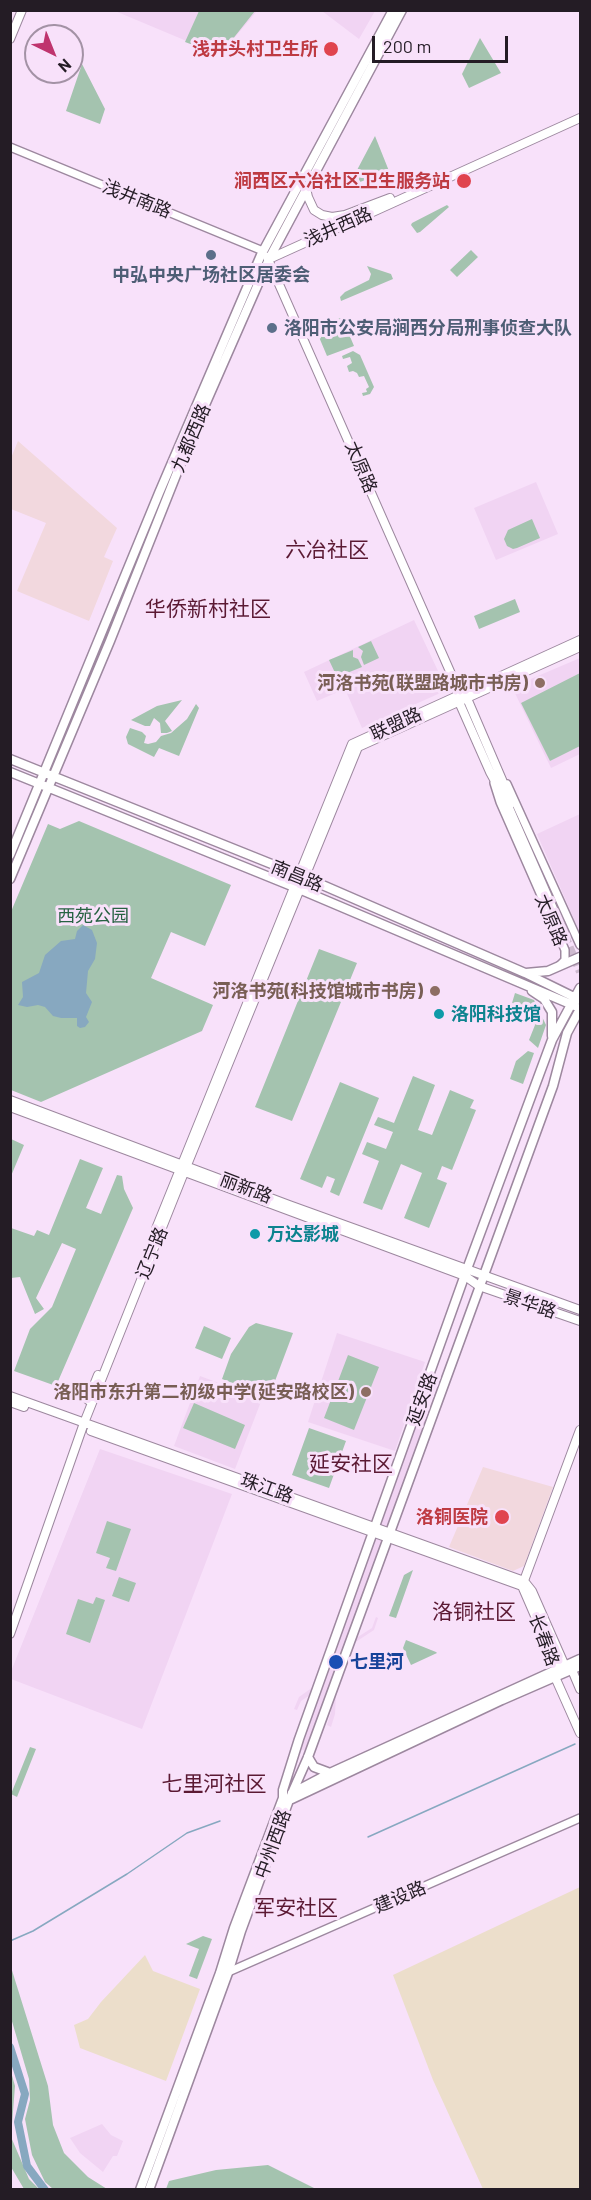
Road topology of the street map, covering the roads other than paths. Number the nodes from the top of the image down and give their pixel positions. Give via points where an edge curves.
1 (20, 10) edge
2 (393, 10) edge
3 (402, 10) edge
4 (10, 29) edge
5 (10, 39) edge
6 (580, 113) edge
7 (580, 118) edge
8 (10, 147) edge
9 (10, 151) edge
10 (306, 188) junction
11 (264, 255) junction
12 (580, 640) edge
13 (580, 647) edge
14 (456, 685) junction
15 (466, 695) junction
16 (458, 699) junction
17 (10, 759) edge
18 (498, 767) junction
19 (10, 772) edge
20 (490, 772) junction
21 (49, 775) junction
22 (44, 786) junction
23 (10, 855) edge
24 (301, 876) junction
25 (10, 879) edge
26 (296, 888) junction
27 (580, 945) edge
28 (580, 957) edge
29 (559, 966) junction
30 (523, 972) junction
31 (519, 983) junction
32 (580, 988) edge
33 (575, 1000) edge
34 (580, 1010) edge
35 (550, 1044) junction
36 (563, 1054) junction
37 (10, 1100) edge
38 (10, 1107) edge
39 (183, 1168) junction
40 (466, 1272) junction
41 (483, 1275) junction
42 (479, 1286) junction
43 (580, 1310) edge
44 (580, 1321) edge
45 (10, 1396) edge
46 (10, 1402) edge
47 (81, 1425) junction
48 (580, 1430) edge
49 (375, 1529) junction
50 (388, 1534) junction
51 (523, 1583) junction
52 (10, 1618) edge
53 (10, 1634) edge
54 (580, 1659) edge
55 (566, 1670) edge
56 (580, 1689) edge
57 (580, 1733) edge
58 (308, 1757) junction
59 (330, 1773) junction
60 (287, 1795) junction
61 (580, 1818) edge
62 (580, 1823) edge
63 (225, 1975) junction
64 (141, 2190) edge
65 (149, 2190) edge

1 - 4 main road
1 - 5 main road
2 - 11 main road, 九都西路
3 - 10 main road, 九都西路
6 - 10 main road, 浅井西路 via 345,216 332,217 314,210
7 - 11 main road, 浅井西路
8 - 11 street, 浅井南路
9 - 11 street, 浅井南路
10 - 11 main road, 九都西路
11 - 14 main road, 太原路
11 - 21 main road, 九都西路 via 110,641
12 - 15 main road, 联盟路
13 - 15 main road, 联盟路
14 - 15 main road, 太原路
14 - 16 main road, 太原路
15 - 16 main road, 联盟路
15 - 18 main road, 太原路
16 - 20 main road, 太原路
16 - 24 main road, 联盟路 via 352,744
17 - 21 main road, 南昌路
18 - 20 main road, 太原路 via 567,935
18 - 27 street, 太原路
19 - 22 main road, 南昌路
20 - 29 street, 太原路 via 565,950 565,960
21 - 22 main road, 九都西路
21 - 24 main road, 南昌路
22 - 23 main road, 九都西路
22 - 25 main road, 九都西路
22 - 26 main road, 南昌路
24 - 26 main road, 联盟路
24 - 30 main road, 南昌路
26 - 31 main road, 南昌路
26 - 39 main road, 辽宁路
28 - 29 main road
29 - 30 main road via 548,971
30 - 31 main road via 527,982
30 - 33 main road, 南昌路
31 - 33 main road, 南昌路
31 - 35 main road via 543,999 550,1010
32 - 33 main road, 延安路
33 - 34 main road, 南昌路
33 - 35 main road, 延安路
34 - 36 main road, 延安路 via 567,1033
35 - 36 main road via 559,1045
35 - 40 main road, 延安路
36 - 41 main road, 延安路
37 - 39 main road, 丽新路
38 - 39 main road, 丽新路
39 - 40 main road, 丽新路
39 - 47 main road, 辽宁路
40 - 41 main road, 丽新路
40 - 42 main road, 丽新路
40 - 49 main road, 延安路
41 - 42 main road, 延安路
41 - 43 main road, 景华路
42 - 44 main road, 景华路
42 - 50 main road, 延安路
45 - 47 main road, 珠江路
46 - 47 main road, 珠江路
47 - 49 main road, 珠江路
47 - 52 main road, 辽宁路
47 - 53 main road, 辽宁路
48 - 51 main road
49 - 50 main road, 珠江路
49 - 60 main road, 延安路 via 298,1739
50 - 51 main road, 珠江路
50 - 58 main road, 延安路
51 - 55 main road, 长春路 via 532,1591
54 - 55 main road, 中州西路
55 - 56 main road, 长春路
55 - 57 main road, 长春路
55 - 59 main road, 中州西路
55 - 60 main road, 中州西路
58 - 59 main road via 314,1767
58 - 60 main road, 延安路
59 - 60 main road, 中州西路
60 - 63 main road, 中州西路 via 234,1928
61 - 63 street, 建设路
62 - 63 street, 建设路
63 - 64 main road, 中州西路
63 - 65 main road, 中州西路

